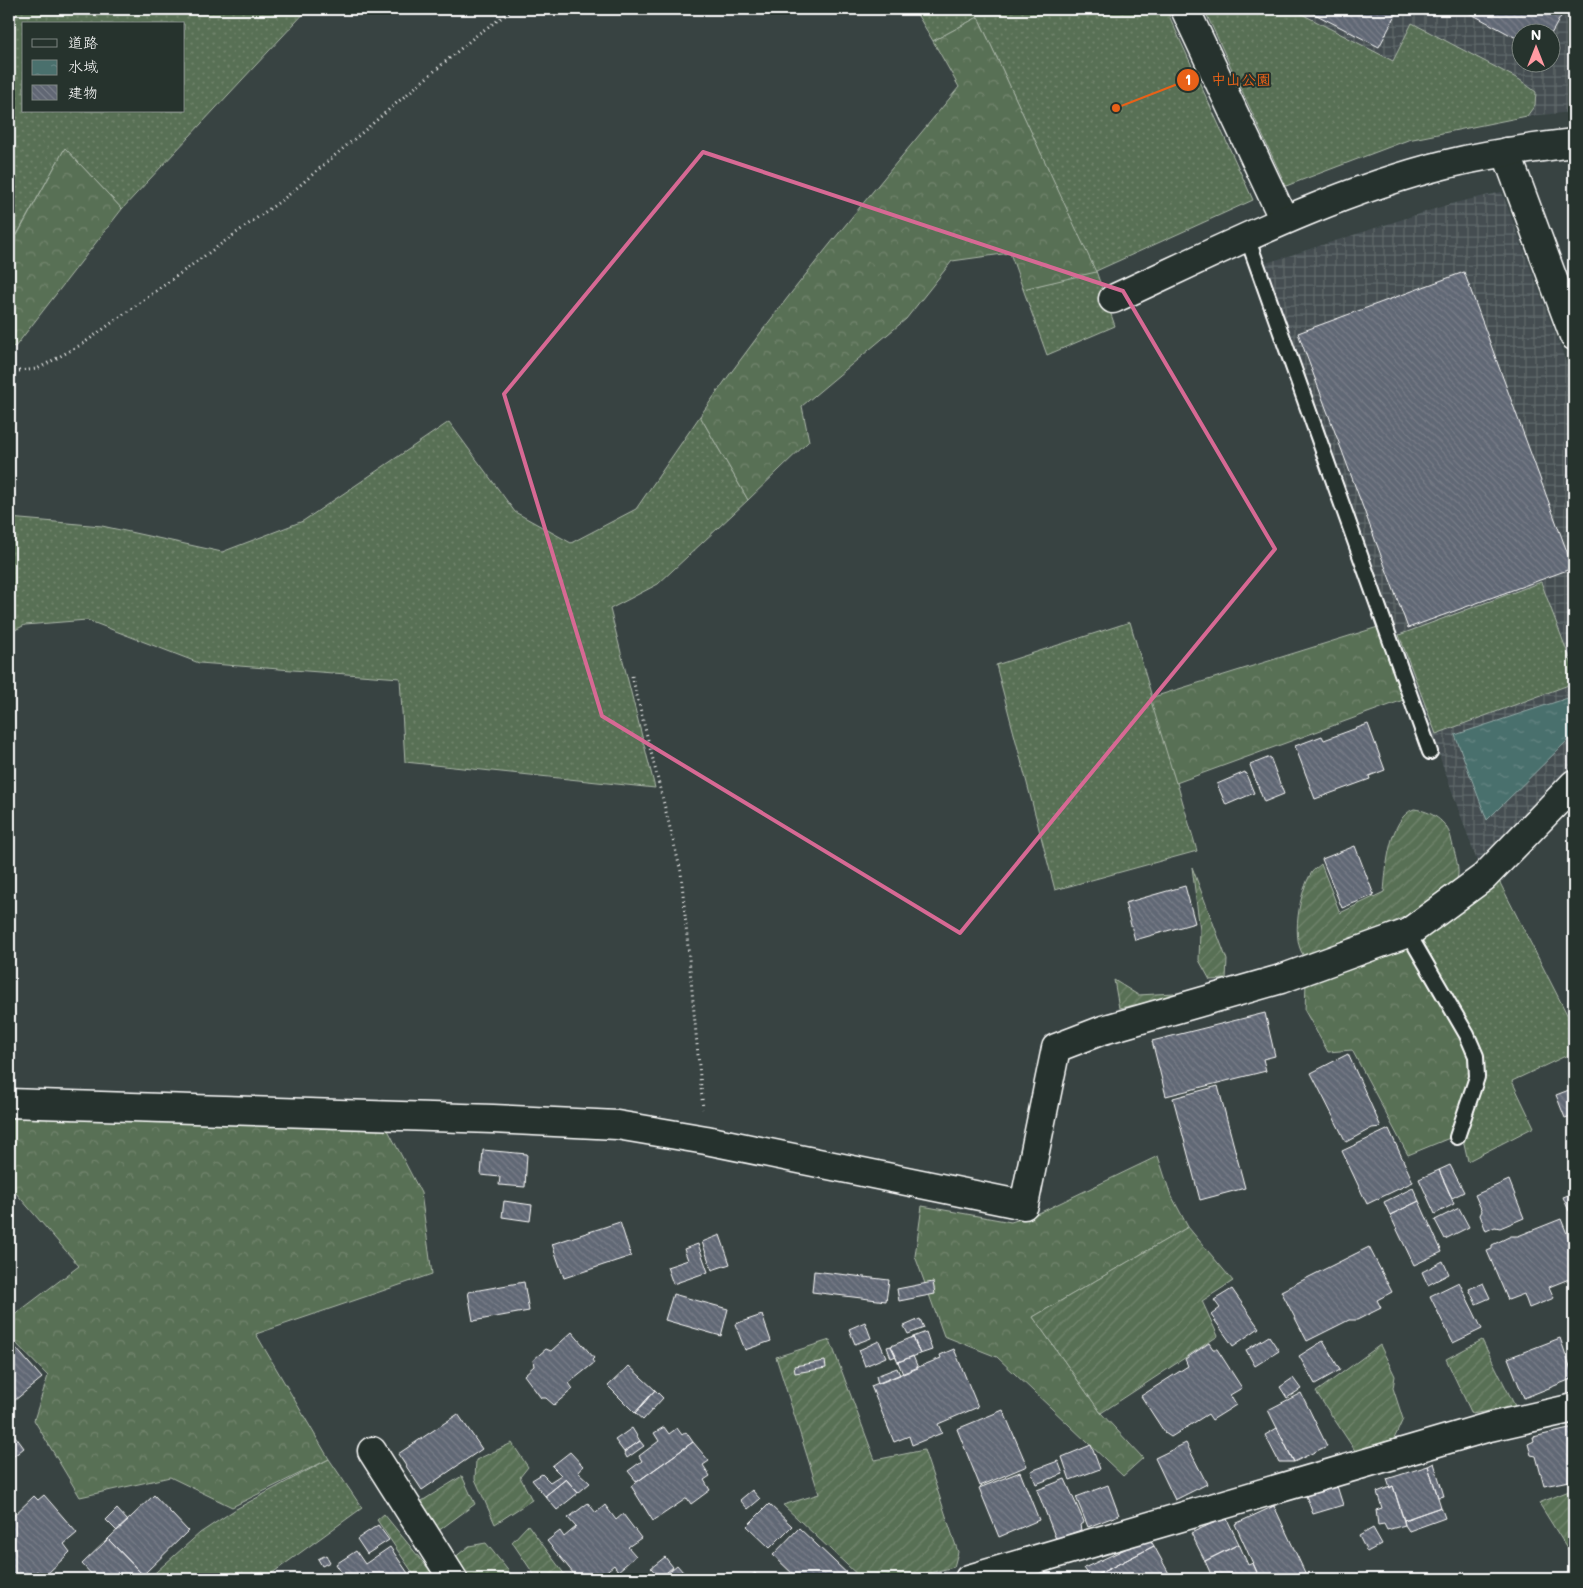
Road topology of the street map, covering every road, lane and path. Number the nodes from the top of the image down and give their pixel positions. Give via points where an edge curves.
1 (514, 9) edge
2 (1185, 9) edge
3 (1574, 143) edge
4 (1506, 152) junction
5 (1284, 220) junction
6 (1247, 237) junction
7 (1113, 299) dead end
8 (1574, 336) edge
9 (9, 372) edge
10 (632, 676) dead end
11 (1430, 752) dead end
12 (1574, 784) edge
13 (1408, 934) junction
14 (9, 1102) edge
15 (1457, 1137) dead end
16 (706, 1140) junction
17 (1574, 1408) edge
18 (372, 1451) dead end
19 (1002, 1575) edge
20 (453, 1579) edge
21 (969, 1579) edge

1 - 9 path via 478,34 286,197 84,343 37,369
2 - 5 street
3 - 4 street
4 - 5 street via 1446,164 1386,182
4 - 8 street
5 - 6 street
6 - 7 street
6 - 11 lane
10 - 16 path via 681,872
12 - 13 street via 1484,877
13 - 15 lane via 1476,1056 1477,1077
13 - 16 street via 1281,979 1103,1030 1056,1048 1024,1205
14 - 16 street via 502,1119 617,1126
17 - 19 street via 1489,1427
18 - 20 street
19 - 21 street

